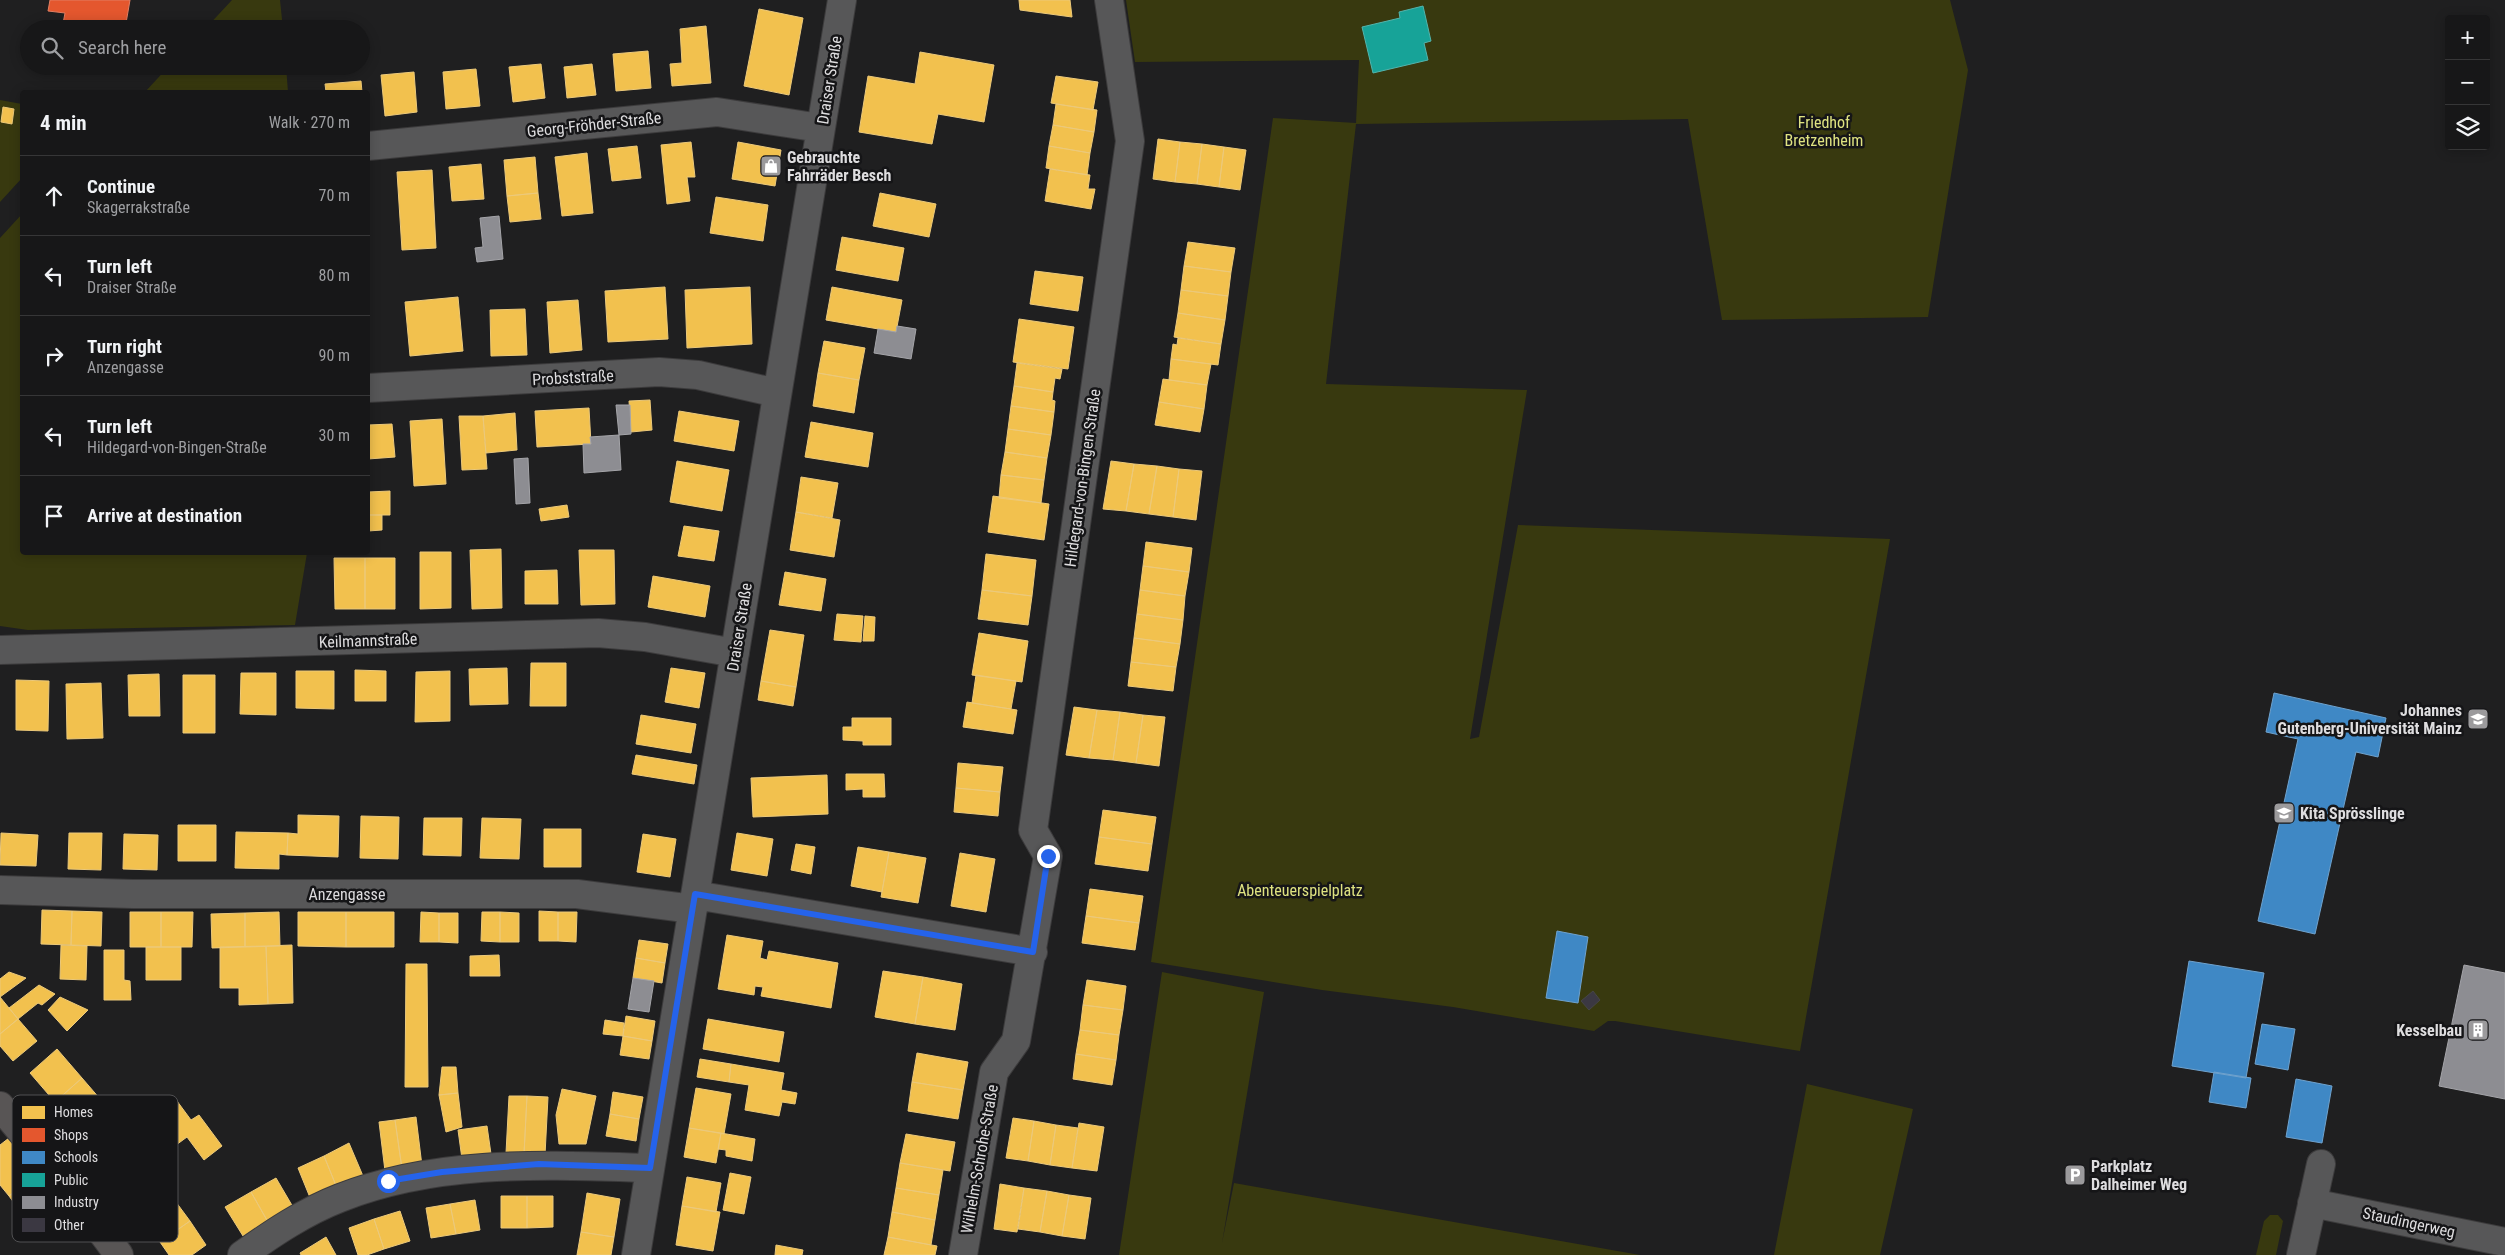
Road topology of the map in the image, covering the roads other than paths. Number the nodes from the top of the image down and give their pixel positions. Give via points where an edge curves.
1 (842, 0) edge
2 (1109, 0) edge
3 (820, 128) junction
4 (370, 146) edge
5 (370, 388) edge
6 (777, 393) junction
7 (0, 650) edge
8 (735, 653) junction
9 (0, 890) edge
10 (694, 902) junction
11 (1033, 952) junction
12 (0, 1106) edge
13 (12, 1120) edge
14 (2321, 1164) dead end
15 (650, 1168) junction
16 (2312, 1203) junction
17 (110, 1242) edge
18 (2505, 1242) edge
19 (119, 1255) edge
20 (242, 1255) edge
21 (636, 1255) edge
22 (963, 1255) edge
23 (2301, 1255) edge

1 - 3 street, Draiser Straße
2 - 11 street, Hildegard-von-Bingen-Straße via 1130,141 1032,830 1048,856
3 - 4 street, Georg-Fröhder-Straße via 718,112
3 - 6 street, Draiser Straße
5 - 6 street, Probststraße via 659,372 698,375
6 - 8 street, Draiser Straße
7 - 8 street, Keilmannstraße via 598,633 645,636
8 - 10 street, Draiser Straße
9 - 10 street, Anzengasse via 133,894 577,894
10 - 11 street, Anzengasse
10 - 15 street, Draiser Straße
11 - 22 street, Wilhelm-Schrohe-Straße via 1016,1041 994,1072
12 - 13 street
14 - 16 street
15 - 20 street via 539,1164 450,1171 388,1181 339,1198 311,1212
15 - 21 street, Draiser Straße
16 - 18 street, Staudingerweg
16 - 23 street
17 - 19 street

